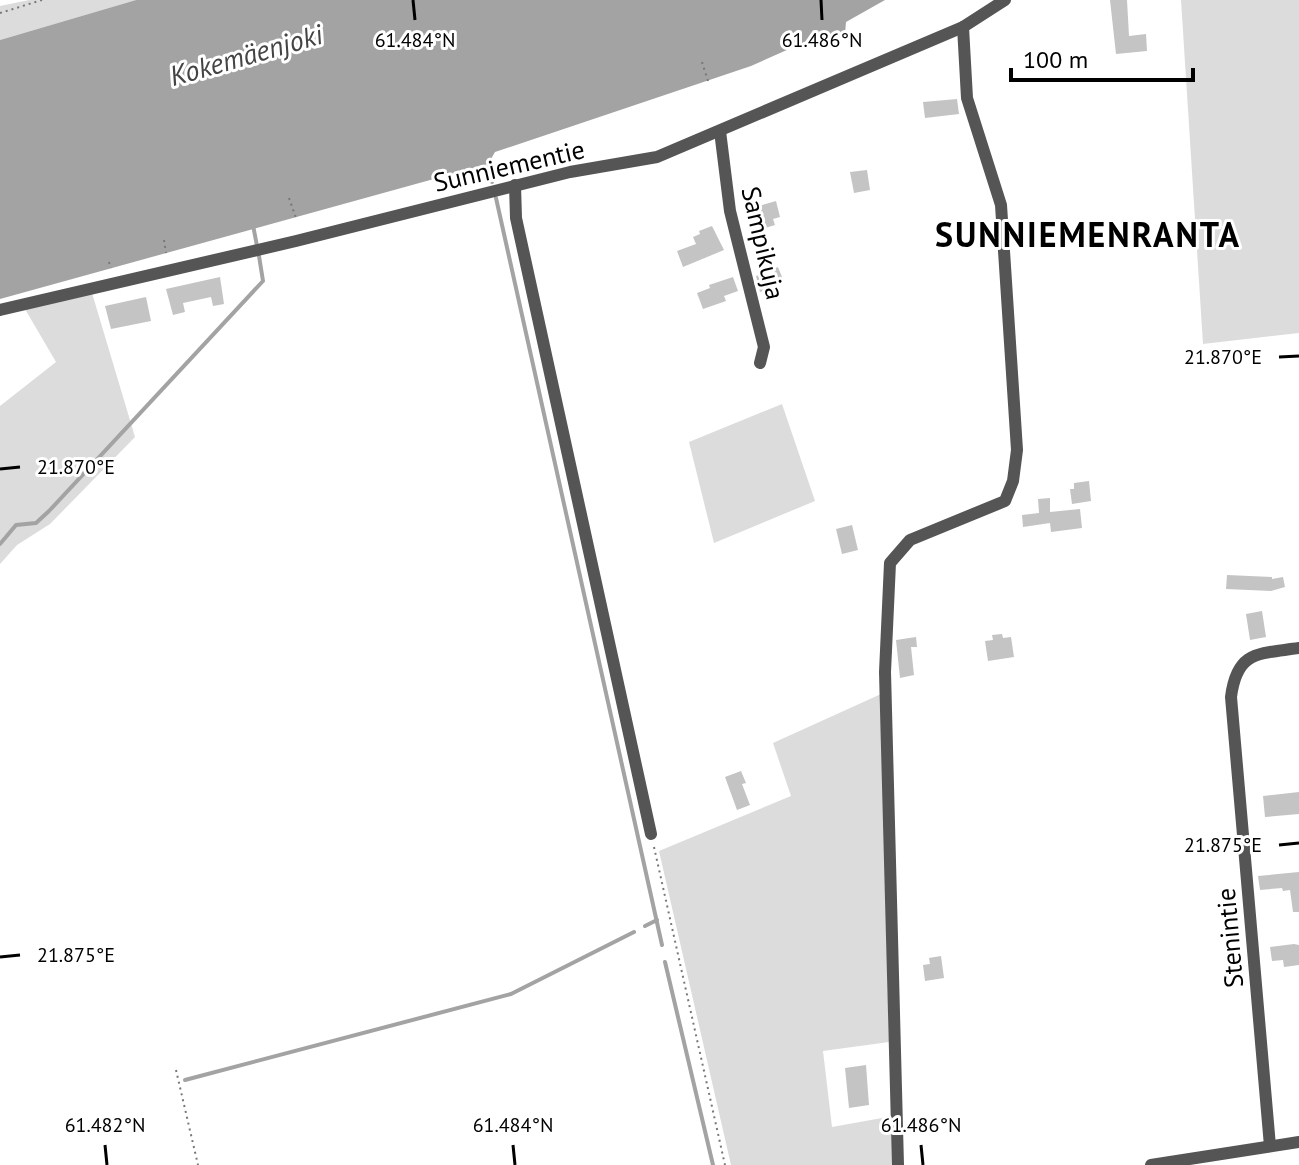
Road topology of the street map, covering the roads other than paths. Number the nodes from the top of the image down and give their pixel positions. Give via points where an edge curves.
1 (1005, 0) edge
2 (963, 27) junction
3 (720, 131) junction
4 (515, 185) junction
5 (0, 310) edge
6 (760, 363) dead end
7 (1299, 648) edge
8 (651, 834) road end
9 (1299, 1142) edge
10 (1270, 1146) junction
11 (898, 1165) edge
12 (1151, 1165) edge

1 - 2 street, Sunniementie
2 - 3 street, Sunniementie
2 - 11 street via 967,98 1001,205 1017,450 1005,501 910,540 890,563 885,672
3 - 4 street, Sunniementie via 657,157
3 - 6 street, Sampikuja via 730,211 764,347
4 - 5 street, Sunniementie
4 - 8 street via 516,218
7 - 10 street, Stenintie via 1255,655 1242,663 1231,697
9 - 10 street
10 - 12 street

